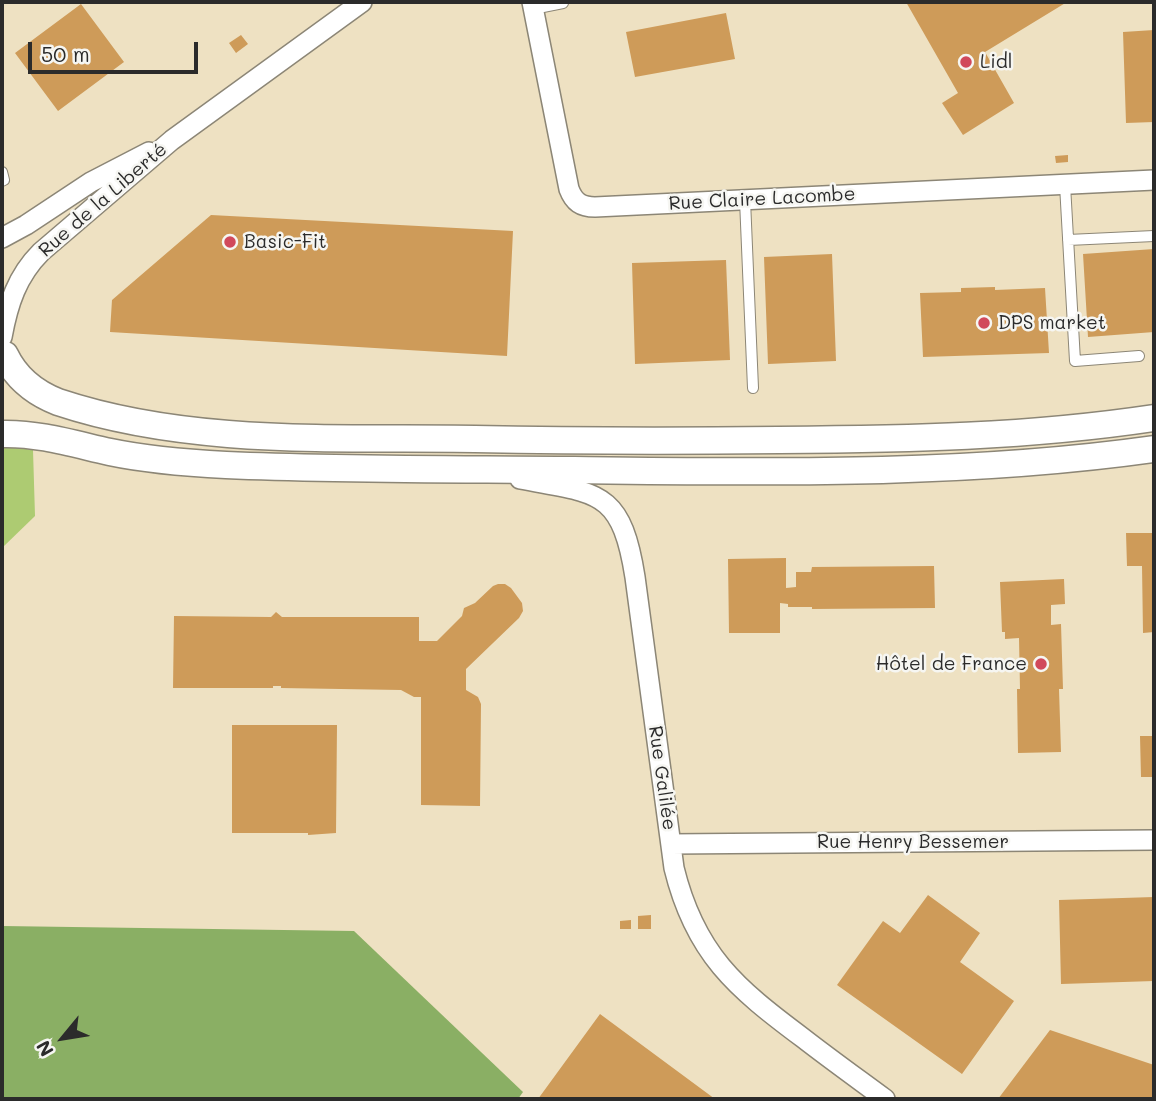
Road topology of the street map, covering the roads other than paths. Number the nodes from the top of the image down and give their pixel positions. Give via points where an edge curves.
1 (362, 2) edge
2 (563, 3) edge
3 (532, 6) edge
4 (172, 140) junction
5 (2, 172) edge
6 (1154, 180) edge
7 (2, 181) edge
8 (1065, 184) junction
9 (745, 200) junction
10 (1154, 236) edge
11 (2, 238) edge
12 (1068, 240) junction
13 (3, 342) edge
14 (1139, 356) dead end
15 (2, 386) edge
16 (753, 388) dead end
17 (1154, 418) edge
18 (2, 434) edge
19 (1154, 449) edge
20 (482, 471) junction
21 (1154, 840) edge
22 (671, 844) junction
23 (885, 1099) edge

1 - 4 street, Rue de la Liberté
2 - 3 lane
3 - 9 street, Rue Claire Lacombe via 569,189 576,202 595,207
4 - 11 street, Rue de la Liberté via 91,182
4 - 13 street, Rue de la Liberté via 30,265 11,299
5 - 7 lane
6 - 8 street, Rue Claire Lacombe
8 - 9 street, Rue Claire Lacombe
8 - 12 lane
9 - 16 lane
10 - 12 lane
12 - 14 lane via 1075,361
13 - 15 street
13 - 17 street via 13,369 47,398 137,423 230,435 554,440 937,438
18 - 20 street via 40,436 117,454 183,462
19 - 20 street via 970,468
20 - 22 street, Rue Galilée via 591,493 607,504 621,524 634,569
21 - 22 street, Rue Henry Bessemer
22 - 23 street, Rue Galilée via 689,914 723,971 754,1001

